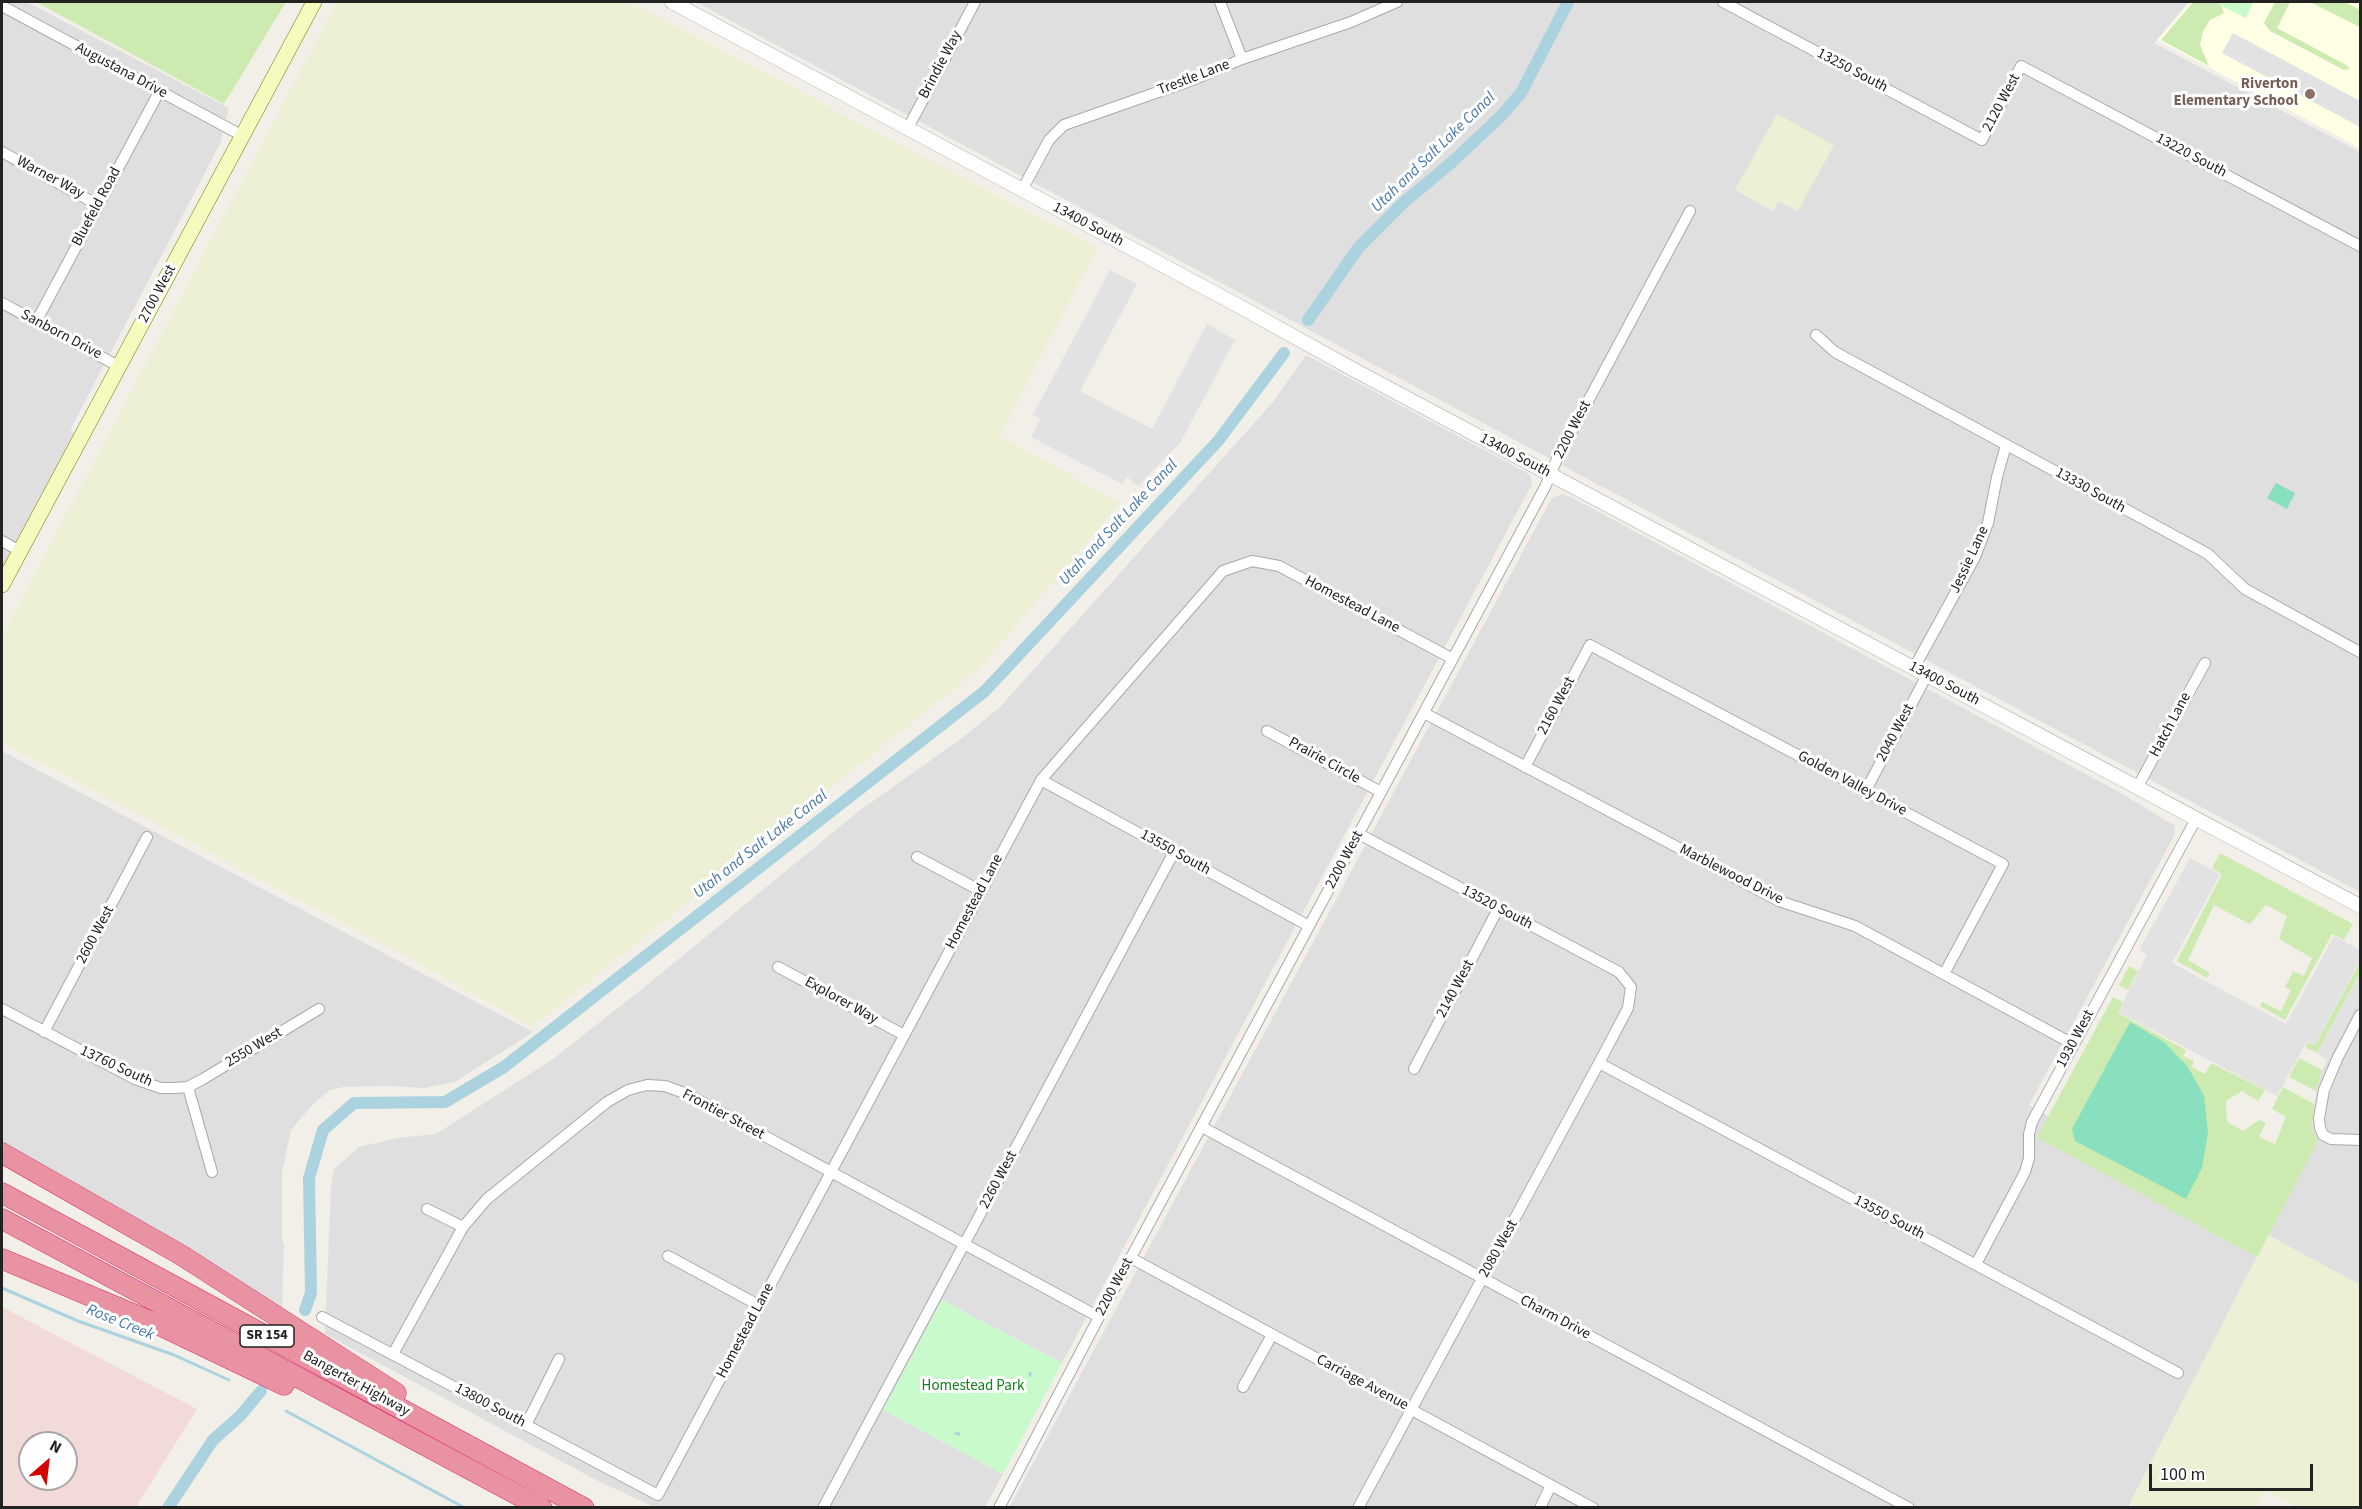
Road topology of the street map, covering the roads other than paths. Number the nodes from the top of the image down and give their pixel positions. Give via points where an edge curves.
1 (314, 2) edge
2 (672, 2) edge
3 (975, 2) edge
4 (1220, 2) edge
5 (1396, 2) edge
6 (1723, 2) edge
7 (2, 6) edge
8 (1242, 59) junction
9 (2021, 66) joint
10 (159, 92) junction
11 (908, 128) junction
12 (241, 135) junction
13 (1982, 140) joint
14 (2, 152) edge
15 (1022, 190) junction
16 (98, 205) junction
17 (1690, 211) dead end
18 (2361, 246) edge
19 (2, 303) edge
20 (36, 322) junction
21 (1816, 335) dead end
22 (120, 367) junction
23 (2006, 445) junction
24 (1551, 475) junction
25 (2, 541) edge
26 (20, 551) junction
27 (2, 585) edge
28 (1590, 645) joint
29 (2361, 652) edge
30 (1453, 659) junction
31 (2205, 663) dead end
32 (1914, 668) junction
33 (1927, 675) junction
34 (1424, 713) junction
35 (1267, 730) dead end
36 (1525, 766) junction
37 (1041, 780) junction
38 (2137, 788) junction
39 (1381, 792) junction
40 (1865, 792) junction
41 (2196, 819) junction
42 (1359, 834) junction
43 (147, 837) dead end
44 (1174, 852) junction
45 (917, 857) dead end
46 (981, 891) junction
47 (2361, 906) edge
48 (1498, 909) junction
49 (1309, 926) junction
50 (778, 966) dead end
51 (1944, 974) junction
52 (1631, 987) joint
53 (2, 1009) edge
54 (319, 1009) dead end
55 (2361, 1015) edge
56 (44, 1032) junction
57 (904, 1035) junction
58 (2073, 1044) junction
59 (1599, 1063) junction
60 (1414, 1069) dead end
61 (188, 1087) junction
62 (1202, 1127) junction
63 (2361, 1140) edge
64 (2, 1153) edge
65 (212, 1172) dead end
66 (831, 1173) junction
67 (2, 1193) edge
68 (427, 1209) dead end
69 (2, 1219) edge
70 (463, 1227) junction
71 (966, 1244) junction
72 (668, 1256) dead end
73 (2, 1258) edge
74 (1131, 1258) junction
75 (1976, 1264) junction
76 (1482, 1279) junction
77 (760, 1306) junction
78 (322, 1317) dead end
79 (1099, 1317) junction
80 (1272, 1335) junction
81 (393, 1354) junction
82 (559, 1359) dead end
83 (2178, 1373) dead end
84 (1244, 1387) dead end
85 (1412, 1410) junction
86 (526, 1425) junction
87 (464, 1466) junction
88 (532, 1480) junction
89 (1551, 1485) junction
90 (658, 1495) joint
91 (542, 1508) edge
92 (584, 1508) edge
93 (823, 1508) edge
94 (999, 1508) edge
95 (1358, 1508) edge
96 (1540, 1508) edge
97 (1593, 1508) edge
98 (1909, 1508) edge

1 - 12 main road, 2700 West
2 - 11 street, 13400 South
3 - 11 street, Brindie Way
4 - 8 street
5 - 8 street, Trestle Lane via 1351,22
6 - 13 street, 13250 South
7 - 10 street, Augustana Drive
8 - 15 street, Trestle Lane via 1064,125 1048,140
9 - 13 street, 2120 West
9 - 18 street, 13220 South
10 - 12 street, Augustana Drive
10 - 16 street, Bluefeld Road
11 - 15 street, 13400 South
12 - 22 main road, 2700 West
14 - 16 street, Warner Way
15 - 24 street, 13400 South
16 - 20 street, Bluefeld Road
17 - 24 street, 2200 West
19 - 20 street, Sanborn Drive
20 - 22 street, Sanborn Drive
21 - 23 street, 13330 South via 1835,352
22 - 26 main road, 2700 West
23 - 29 street, 13330 South via 2208,554 2245,589
23 - 32 street, Jessie Lane via 1988,523 1975,557
24 - 30 street, 2200 West
24 - 32 street, 13400 South
25 - 26 street
26 - 27 main road, 2700 West
28 - 36 street, 2160 West
28 - 40 street, Golden Valley Drive
30 - 34 street, 2200 West
30 - 37 street, Homestead Lane via 1279,566 1252,561 1222,570
31 - 38 street, Hatch Lane
32 - 33 street, 13400 South
33 - 38 street, 13400 South
33 - 40 street, 2040 West
34 - 36 street, Marblewood Drive
34 - 39 street, 2200 West
35 - 39 street, Prairie Circle
36 - 51 street, Marblewood Drive via 1779,901 1855,926
37 - 44 street, 13550 South
37 - 46 street, Homestead Lane
38 - 41 street, 13400 South
39 - 42 street, 2200 West
40 - 51 street, Golden Valley Drive via 2003,864
41 - 47 street, 13400 South
41 - 58 street, 1930 West
42 - 48 street, 13520 South
42 - 49 street, 2200 West
43 - 56 street, 2600 West
44 - 49 street, 13550 South
44 - 71 street, 2260 West
45 - 46 street
46 - 57 street, Homestead Lane
48 - 52 street, 13520 South via 1619,972
48 - 60 street, 2140 West
49 - 62 street, 2200 West
50 - 57 street, Explorer Way
51 - 58 street, Marblewood Drive
52 - 59 street, 2080 West via 1628,1008
53 - 56 street, 13760 South
54 - 61 street, 2550 West
55 - 63 street via 2324,1090 2320,1128 2331,1139
56 - 61 street, 13760 South via 147,1084
57 - 66 street, Homestead Lane
58 - 75 street, 1930 West via 2032,1122 2025,1172
59 - 75 street, 13550 South
59 - 76 street, 2080 West
61 - 65 street
62 - 74 street, 2200 West
62 - 76 street, Charm Drive
64 - 88 highway via 181,1255
66 - 70 street, Frontier Street via 687,1094 647,1085 607,1102 487,1198
66 - 71 street, Frontier Street
66 - 77 street, Homestead Lane
67 - 88 highway, Bangerter Highway / SR 154
68 - 70 street
69 - 87 highway, Bangerter Highway / SR 154
70 - 81 street, Frontier Street
71 - 79 street, Frontier Street
71 - 93 street, 2260 West
72 - 77 street
73 - 87 highway via 185,1337
74 - 79 street, 2200 West
74 - 80 street, Carriage Avenue
75 - 83 street, 13550 South
76 - 85 street, 2080 West
76 - 98 street, Charm Drive
77 - 90 street, Homestead Lane
78 - 81 street, 13800 South
79 - 94 street, 2200 West
80 - 84 street
80 - 85 street, Carriage Avenue
81 - 86 street, 13800 South
82 - 86 street
85 - 89 street, Carriage Avenue
85 - 95 street, 2080 West
86 - 90 street, 13800 South
87 - 91 highway, Bangerter Highway / SR 154
88 - 92 highway, Bangerter Highway / SR 154
89 - 96 street
89 - 97 street, Carriage Avenue

